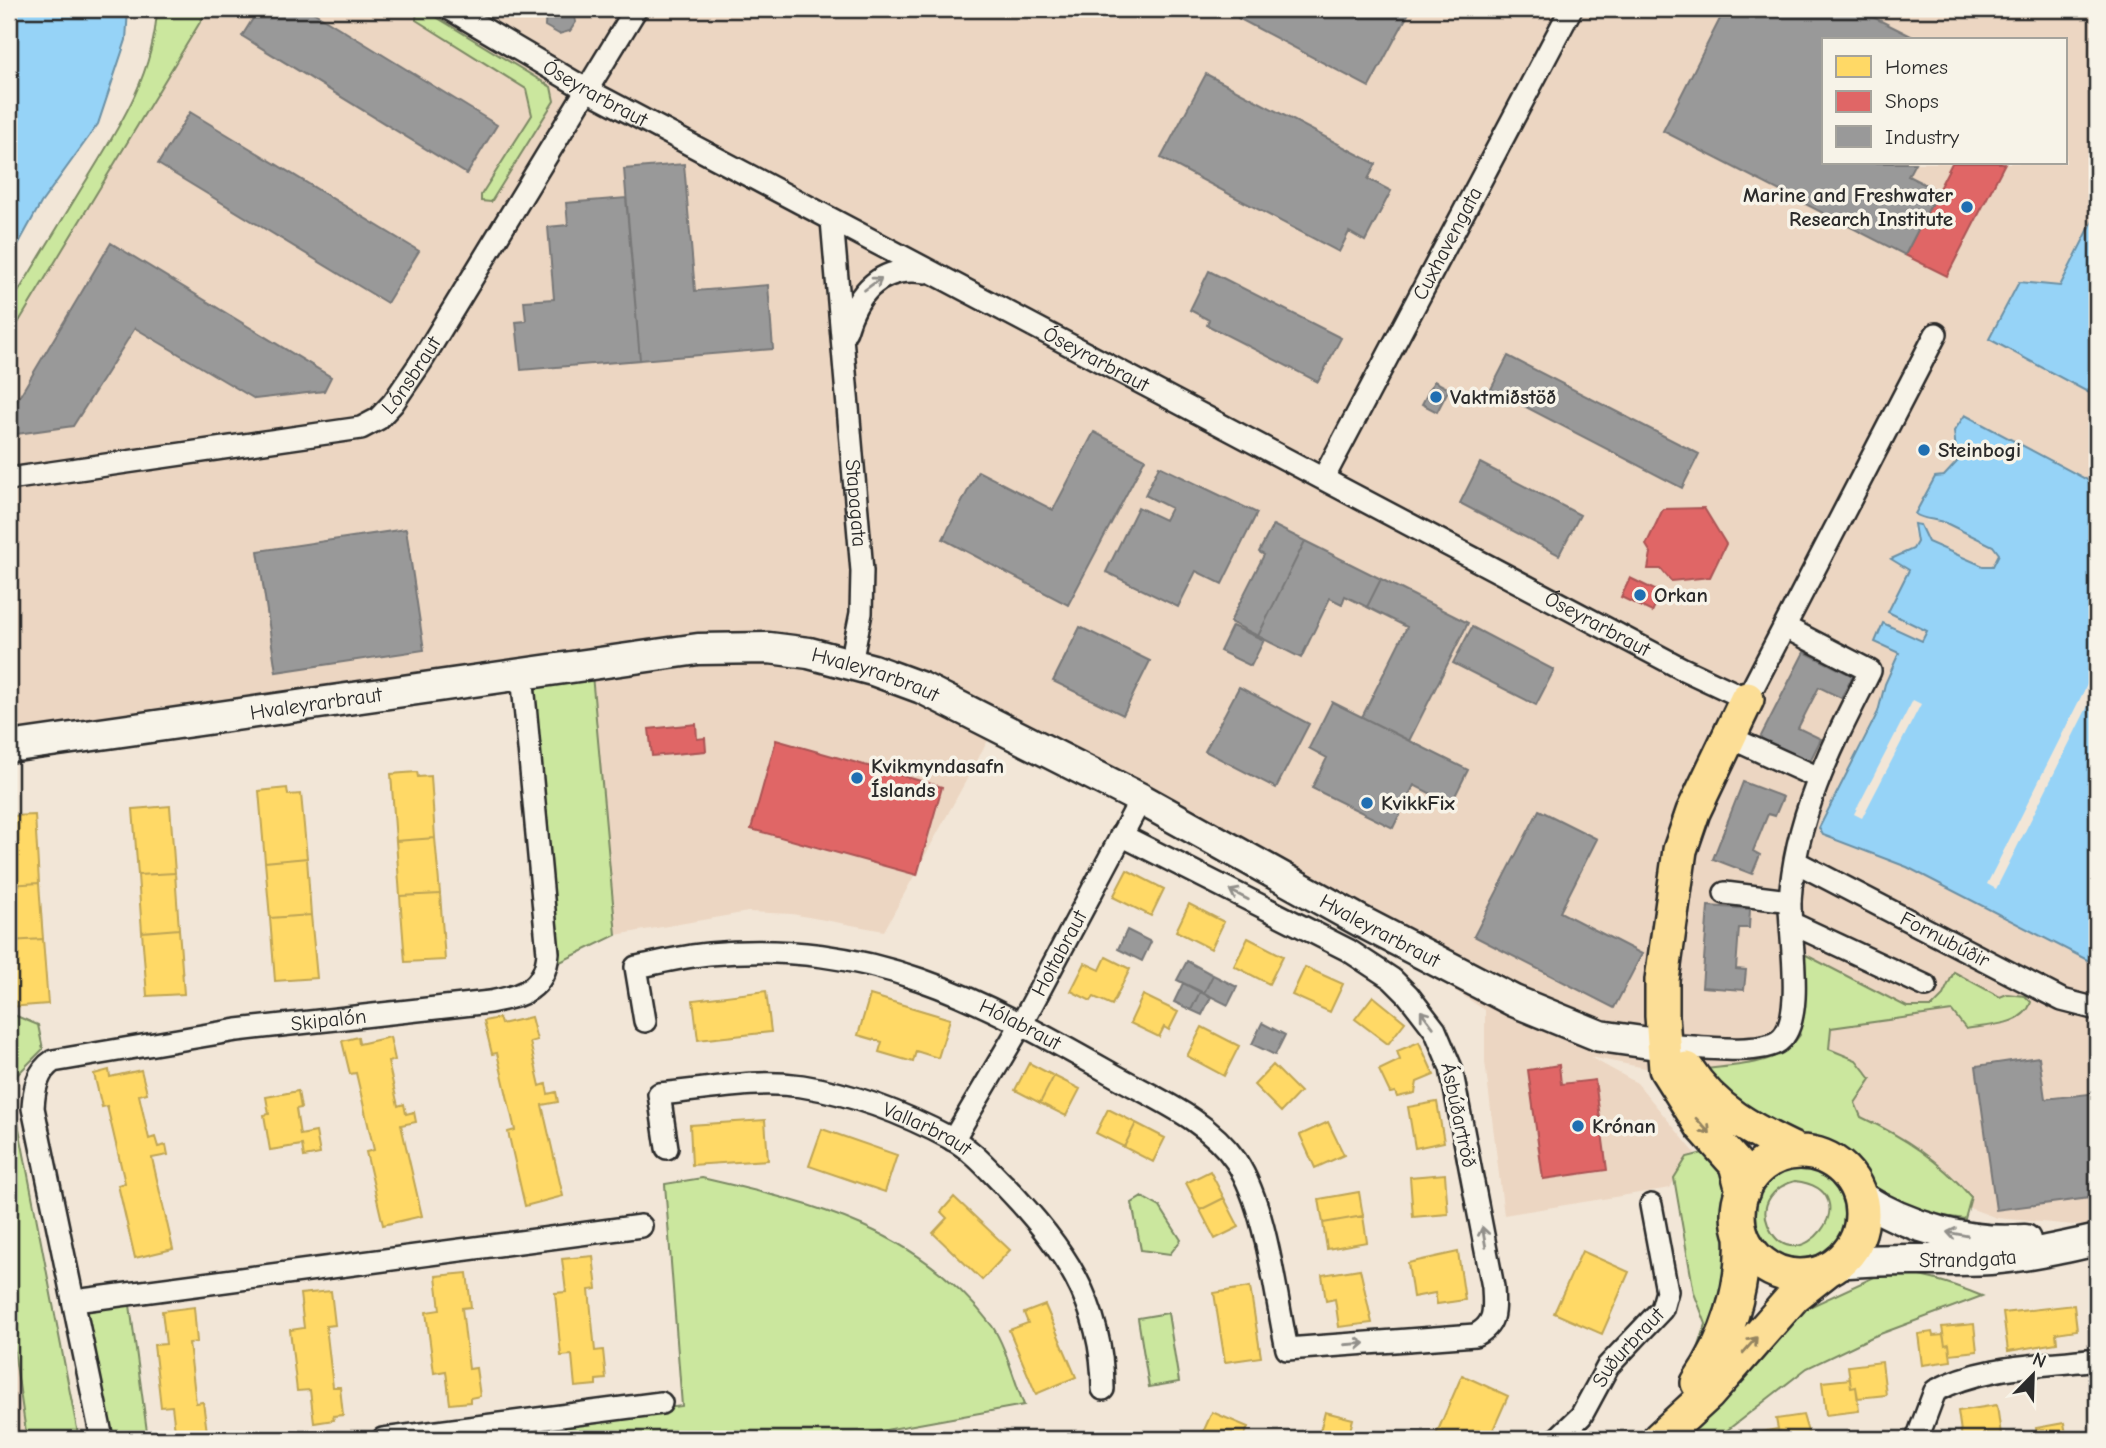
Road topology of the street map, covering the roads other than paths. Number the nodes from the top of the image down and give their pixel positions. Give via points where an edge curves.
1 (450, 9) edge
2 (636, 9) edge
3 (1571, 9) edge
4 (589, 91) junction
5 (832, 220) junction
6 (937, 275) junction
7 (1936, 334) dead end
8 (842, 342) junction
9 (1324, 477) junction
10 (9, 479) edge
11 (1784, 627) junction
12 (851, 663) junction
13 (522, 673) junction
14 (1747, 699) junction
15 (1729, 737) junction
16 (9, 747) edge
17 (1819, 778) junction
18 (1141, 799) junction
19 (1121, 835) junction
20 (1796, 862) junction
21 (1725, 893) dead end
22 (1790, 901) junction
23 (1791, 923) junction
24 (1926, 986) dead end
25 (2097, 1009) edge
26 (645, 1021) dead end
27 (1021, 1023) junction
28 (1664, 1045) junction
29 (953, 1140) junction
30 (667, 1148) dead end
31 (1798, 1152) junction
32 (1743, 1191) junction
33 (1860, 1197) junction
34 (1651, 1205) dead end
35 (641, 1226) dead end
36 (2097, 1226) edge
37 (1742, 1236) junction
38 (2097, 1240) edge
39 (1832, 1266) junction
40 (75, 1301) junction
41 (1287, 1349) joint
42 (2088, 1360) dead end
43 (1103, 1389) dead end
44 (661, 1403) dead end
45 (1664, 1434) edge
46 (102, 1439) edge
47 (383, 1439) edge
48 (1557, 1439) edge
49 (1917, 1439) edge

1 - 4 street, Óseyrarbraut
2 - 4 street, Lónsbraut
3 - 9 street, Cuxhavengata
4 - 5 street, Óseyrarbraut
4 - 10 street, Lónsbraut via 421,362 378,419 361,428
5 - 6 street, Óseyrarbraut
5 - 8 street, Stapagata
8 -> 6 street, Stapagata via 856,301 877,280 909,271
6 - 9 street, Óseyrarbraut
7 - 11 street
8 - 12 street, Stapagata via 863,580
9 - 14 street, Óseyrarbraut
11 - 14 street
11 - 17 street via 1870,671
12 - 13 street, Hvaleyrarbraut via 784,649 698,649
12 - 18 street, Hvaleyrarbraut via 935,693
13 - 16 street, Hvaleyrarbraut
13 - 40 street, Skipalón via 547,969 521,996 490,1002 170,1040 44,1066 33,1108
14 - 15 main road
15 - 17 street
15 - 28 main road via 1693,812 1674,879 1662,980
17 - 20 street via 1804,813
18 - 19 street, Holtabraut
18 - 28 street, Hvaleyrarbraut via 1514,1001 1600,1036
19 - 27 street, Holtabraut
41 -> 19 street, Ásbúðartröð via 1475,1335 1490,1324 1493,1287 1451,1068 1435,1030 1392,979 1321,936
20 - 22 street
20 - 25 street, Fornubúðir via 2062,1000
21 - 22 street
22 - 23 street
23 - 24 street
23 - 28 street via 1794,1018 1781,1040 1761,1048
26 - 27 street, Hólabraut via 636,967 692,956 761,952 834,956 887,967 937,984
27 - 29 street, Holtabraut
27 - 41 street, Hólabraut via 1209,1129 1225,1146 1244,1175 1257,1209
28 - 31 main road via 1724,1112
28 -> 32 main road via 1666,1069 1702,1126 1736,1164
29 - 30 street, Vallarbraut via 839,1094 790,1085 738,1084 659,1094
29 - 43 street, Vallarbraut via 1017,1198 1068,1263 1099,1334
31 - 32 main road via 1765,1163 1751,1175
31 - 33 main road via 1830,1159 1854,1181
32 - 37 main road via 1739,1213
36 -> 33 street, Strandgata via 2037,1238 1987,1239 1912,1224
33 - 39 main road via 1859,1233 1851,1250
34 - 48 street, Suðurbraut via 1667,1291 1662,1309 1608,1366 1581,1416
35 - 40 street
37 - 39 main road via 1768,1267 1787,1274 1807,1275
37 - 45 main road via 1741,1276 1725,1334
38 - 39 street, Strandgata via 2003,1258 1884,1257
45 -> 39 main road via 1708,1394 1794,1296
40 - 46 street, Skipalón
42 - 49 street via 1956,1380 1935,1391
44 - 47 street

